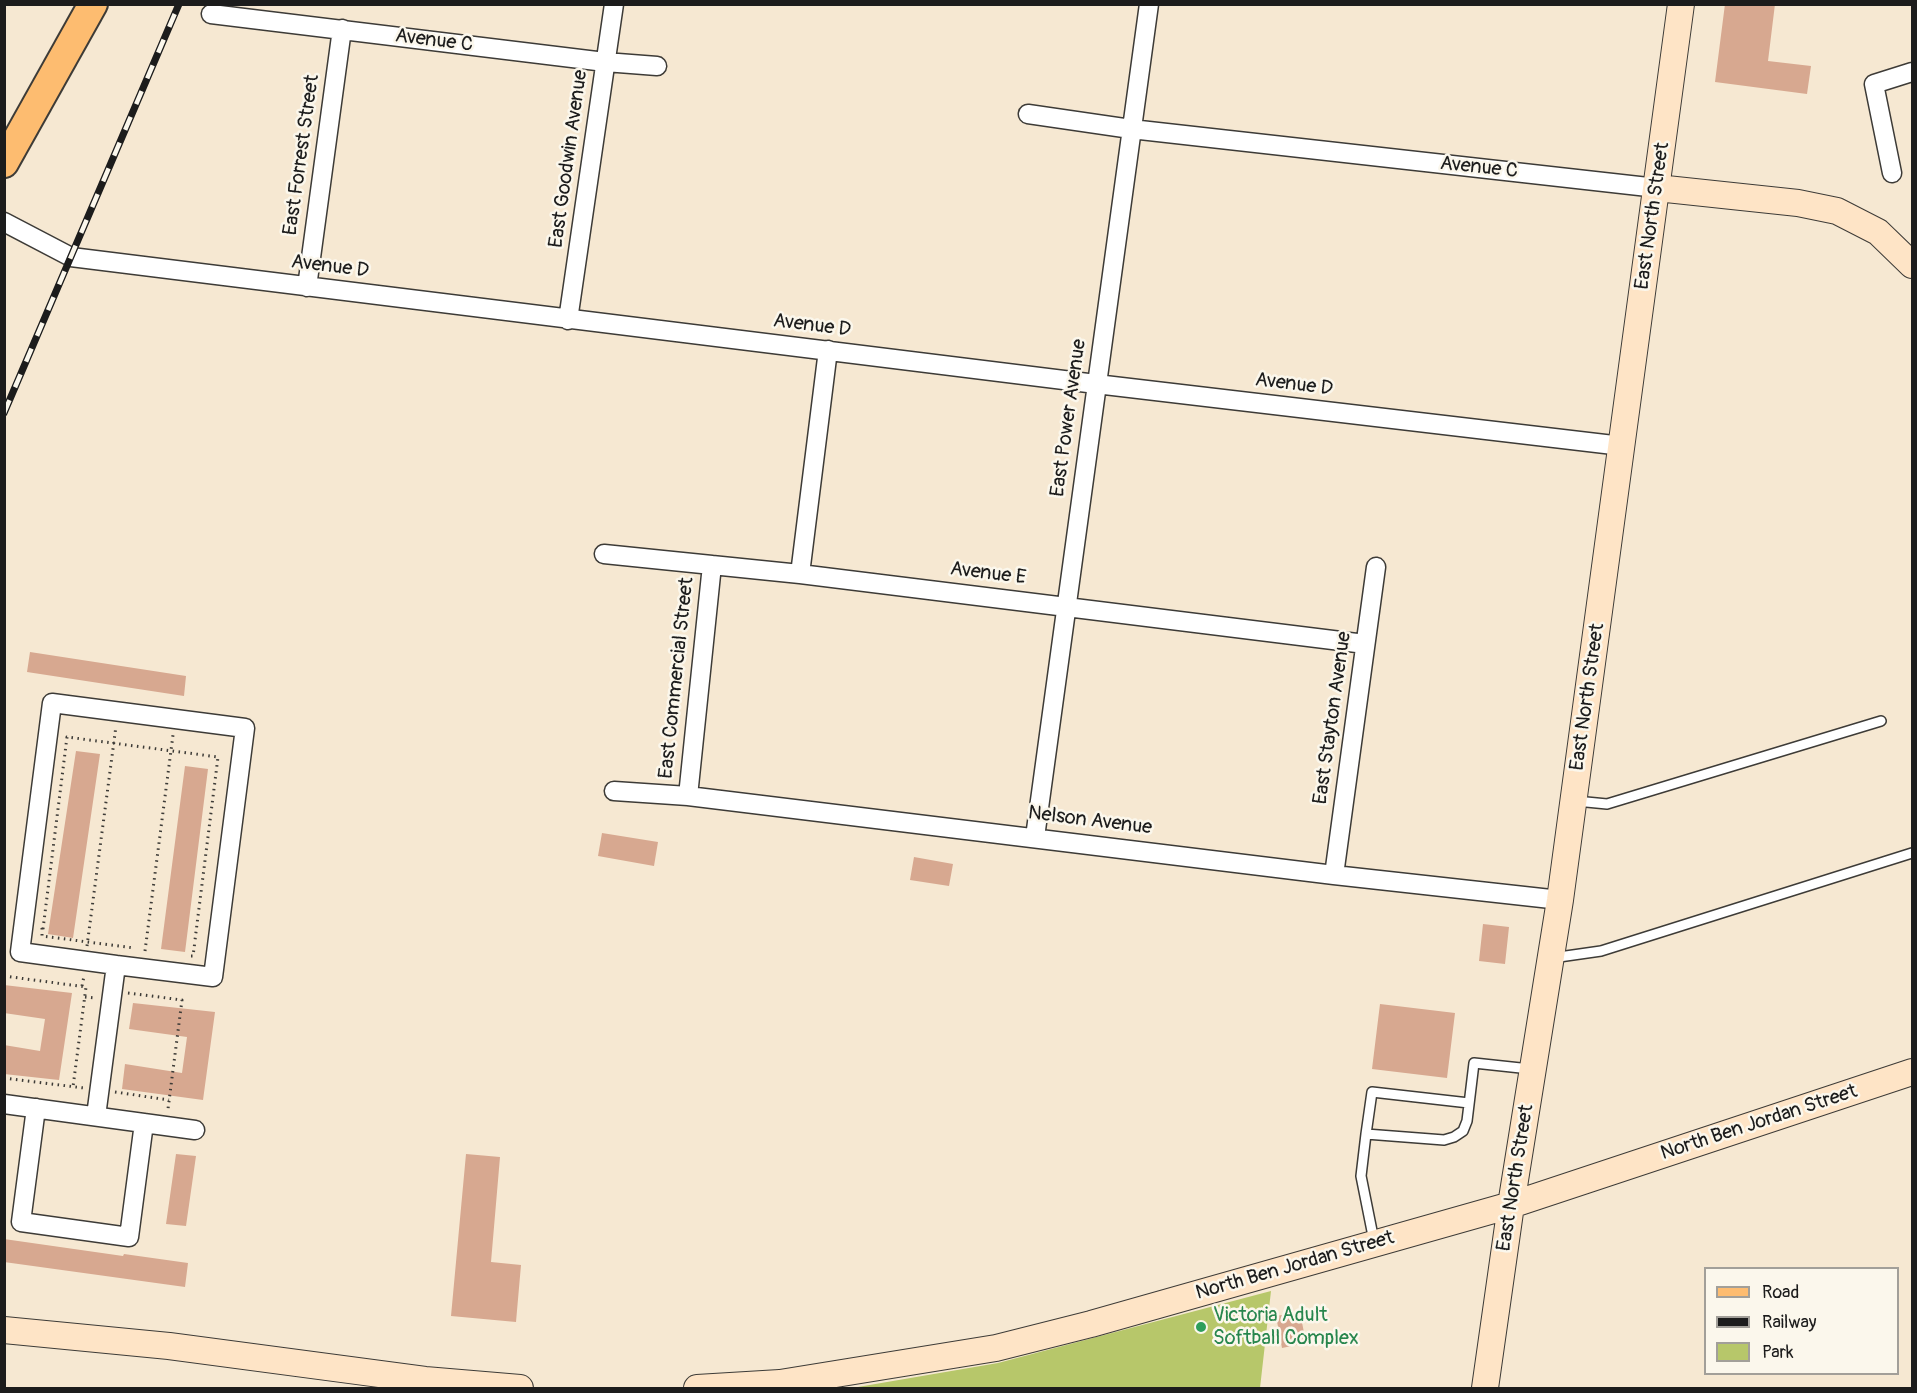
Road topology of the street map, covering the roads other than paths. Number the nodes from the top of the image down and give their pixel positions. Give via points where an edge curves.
1 (93, 4) edge
2 (614, 4) edge
3 (1149, 4) edge
4 (1681, 4) edge
5 (211, 14) dead end
6 (342, 29) junction
7 (605, 62) junction
8 (657, 66) dead end
9 (1912, 72) edge
10 (1028, 114) dead end
11 (1131, 129) junction
12 (4, 163) edge
13 (1892, 173) dead end
14 (1658, 188) junction
15 (4, 222) edge
16 (1912, 265) edge
17 (307, 287) junction
18 (568, 320) junction
19 (828, 350) junction
20 (1096, 384) junction
21 (1622, 446) junction
22 (604, 554) dead end
23 (712, 566) junction
24 (1376, 567) dead end
25 (800, 574) junction
26 (1067, 606) junction
27 (1365, 644) junction
28 (1881, 721) dead end
29 (614, 791) dead end
30 (688, 796) junction
31 (1574, 801) junction
32 (1035, 837) junction
33 (1912, 853) edge
34 (1334, 875) junction
35 (1560, 900) junction
36 (12, 951) edge
37 (1550, 958) junction
38 (116, 965) junction
39 (1533, 1069) junction
40 (1912, 1072) edge
41 (1469, 1103) junction
42 (4, 1104) edge
43 (36, 1108) junction
44 (96, 1116) junction
45 (144, 1123) junction
46 (195, 1130) dead end
47 (1366, 1134) junction
48 (1511, 1205) junction
49 (1375, 1244) junction
50 (4, 1330) edge
51 (520, 1389) edge
52 (697, 1389) edge
53 (1485, 1389) edge

1 - 12 main road
2 - 7 street, East Goodwin Avenue
3 - 11 street, East Power Avenue
4 - 14 street, East North Street
5 - 6 street, Avenue C
6 - 7 street, Avenue C
6 - 17 street, East Forrest Street
7 - 8 street, Avenue C
7 - 18 street, East Goodwin Avenue
9 - 13 street via 1874,84
10 - 11 street, Avenue C
11 - 14 street, Avenue C
11 - 20 street, East Power Avenue
14 - 16 street, Avenue C via 1838,211 1878,232
14 - 21 street, East North Street
15 - 17 street, Avenue D via 71,256
17 - 18 street, Avenue D
18 - 19 street, Avenue D
19 - 20 street, Avenue D
19 - 25 street
20 - 21 street, Avenue D
20 - 26 street, East Power Avenue
21 - 31 street, East North Street
22 - 23 street, Avenue E
23 - 25 street, Avenue E
23 - 30 street, East Commercial Street
24 - 27 street, East Stayton Avenue
25 - 26 street, Avenue E
26 - 27 street, Avenue E
26 - 32 street, East Power Avenue
27 - 34 street, East Stayton Avenue
28 - 31 lane via 1607,804
29 - 30 street, Nelson Avenue
30 - 32 street, Nelson Avenue
31 - 35 street, East North Street
32 - 34 street, Nelson Avenue
33 - 37 lane via 1601,951
34 - 35 street, Nelson Avenue
35 - 37 street, East North Street
36 - 38 street
36 - 38 street via 23,926 52,703 245,729 213,978
37 - 39 street, East North Street
38 - 44 street
39 - 41 lane via 1474,1063
39 - 48 street, East North Street
40 - 48 street, North Ben Jordan Street
41 - 47 lane via 1463,1131 1454,1137 1444,1140
41 - 47 lane via 1372,1092
42 - 43 street
43 - 44 street
43 - 45 street via 21,1222 129,1237
44 - 45 street
45 - 46 street
47 - 49 lane via 1361,1176
48 - 49 street, North Ben Jordan Street
48 - 53 street, East North Street
49 - 52 street, North Ben Jordan Street via 996,1348 780,1383
50 - 51 street

